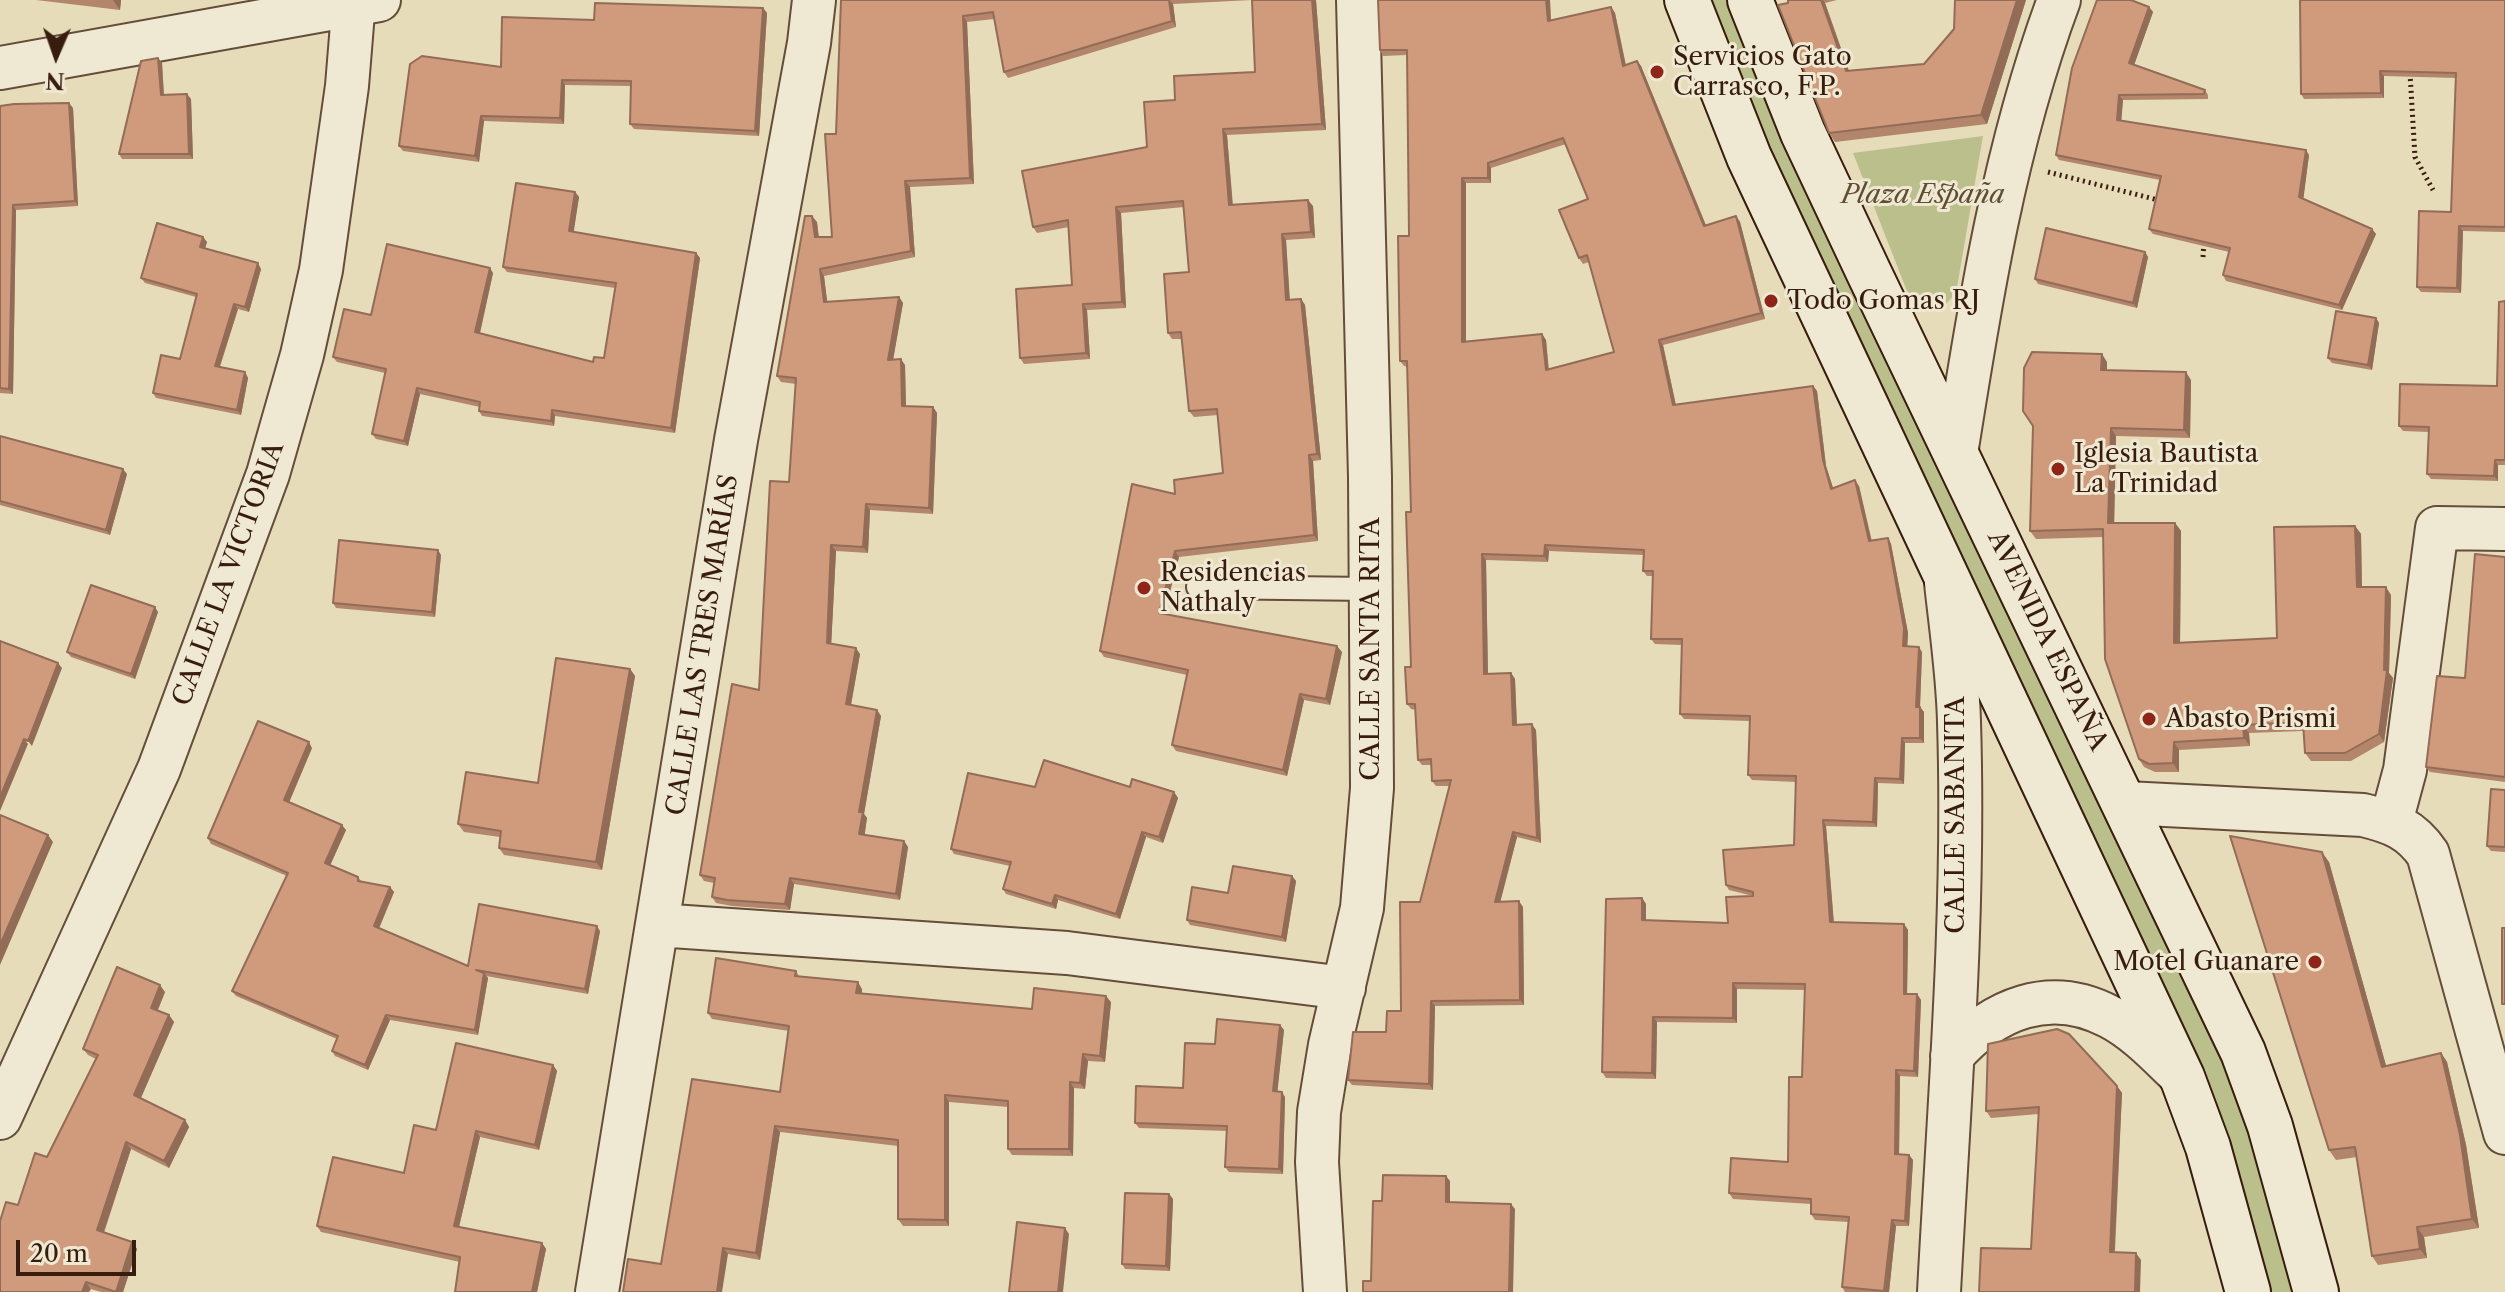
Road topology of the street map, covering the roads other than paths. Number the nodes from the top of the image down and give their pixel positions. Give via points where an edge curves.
1 (814, 0) edge
2 (1358, 0) edge
3 (1687, 0) edge
4 (1750, 0) edge
5 (2059, 0) edge
6 (362, 1) edge
7 (0, 68) edge
8 (1956, 454) junction
9 (2505, 529) edge
10 (1945, 574) junction
11 (1198, 587) dead end
12 (1371, 589) junction
13 (2126, 803) junction
14 (2391, 822) junction
15 (657, 925) junction
16 (1344, 988) junction
17 (1952, 1056) junction
18 (2182, 1077) junction
19 (0, 1118) edge
20 (2505, 1133) edge
21 (597, 1292) edge
22 (1325, 1292) edge
23 (1939, 1292) edge
24 (2248, 1292) edge
25 (2316, 1292) edge

1 - 15 street, CALLE LAS TRES MARÍAS
2 - 12 street, CALLE SANTA RITA
3 - 10 main road via 1749,157
4 - 8 main road, AVENIDA ESPAÑA via 1803,133
5 - 8 street via 2028,92 1977,321
6 - 7 street
6 - 19 street, CALLE LA VICTORIA via 321,270 268,474 159,769
8 - 13 main road, AVENIDA ESPAÑA
9 - 14 street via 2437,528 2405,770
10 - 17 street, CALLE SABANITA via 1959,719
10 - 18 main road
11 - 12 lane
12 - 16 street, CALLE SANTA RITA via 1369,860
13 - 14 street via 2323,811
13 - 25 main road, AVENIDA ESPAÑA via 2243,1052 2270,1126
14 - 20 street via 2415,835 2428,854
15 - 16 street via 1067,953
15 - 21 street, CALLE LAS TRES MARÍAS
16 - 22 street, CALLE SANTA RITA via 1319,1112
17 - 18 street via 1985,1023 2006,1012 2060,1003 2111,1017
17 - 23 street, CALLE SABANITA
18 - 24 main road via 2208,1147

